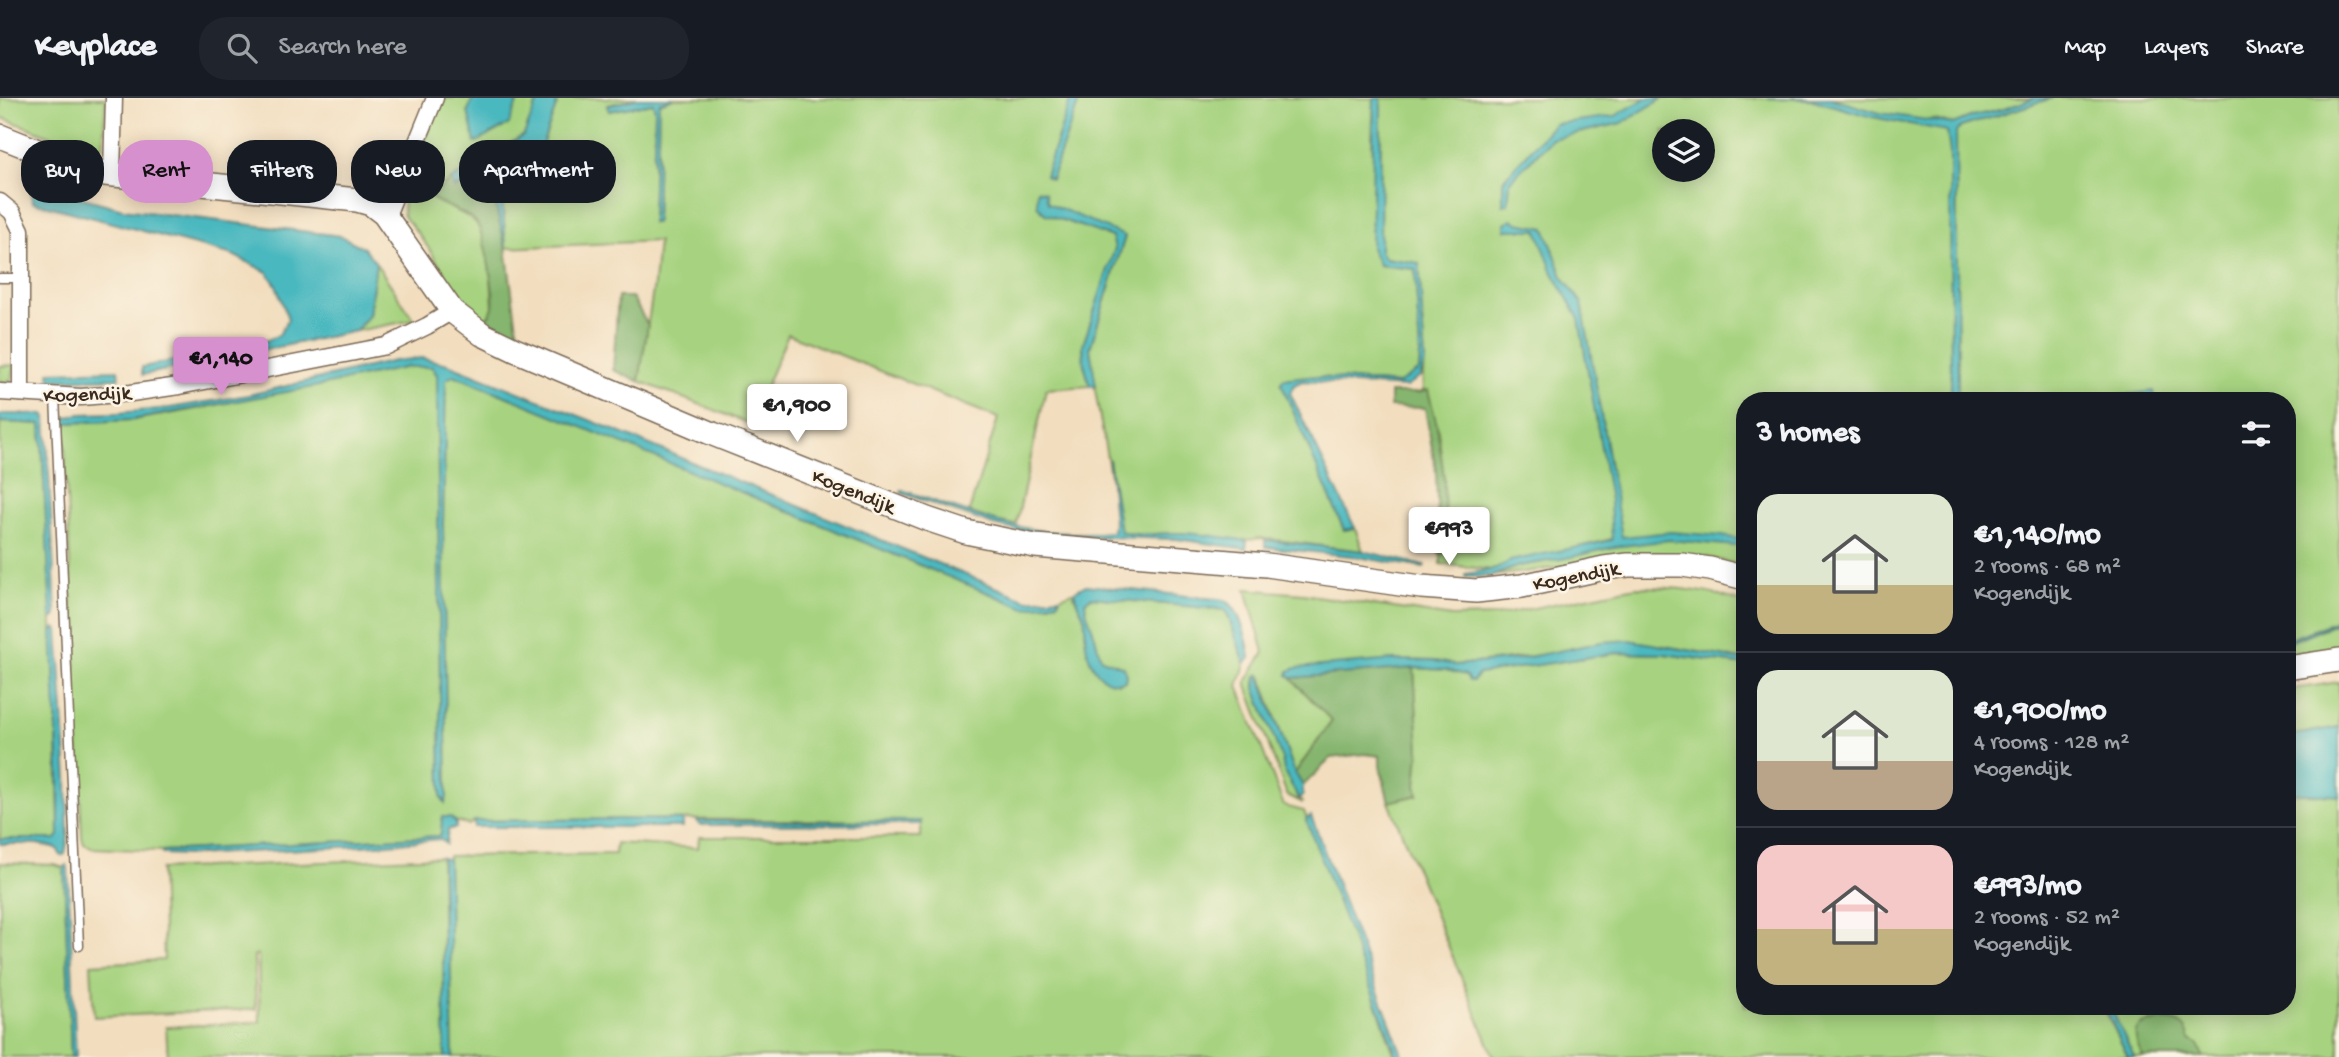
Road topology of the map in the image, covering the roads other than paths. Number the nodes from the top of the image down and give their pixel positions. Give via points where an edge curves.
1 (114, 98) edge
2 (435, 98) edge
3 (0, 136) edge
4 (112, 175) junction
5 (0, 202) edge
6 (384, 214) junction
7 (0, 278) edge
8 (22, 278) junction
9 (452, 311) junction
10 (0, 392) edge
11 (21, 394) junction
12 (55, 396) junction
13 (1736, 576) edge
14 (2339, 660) edge
15 (2296, 667) edge
16 (79, 946) dead end

1 - 4 street
2 - 6 street
3 - 4 street
4 - 6 street via 357,200
5 - 8 street via 21,230
6 - 9 street
7 - 8 lane
8 - 11 street
9 - 12 street, Kogendijk via 386,346 179,386
9 - 13 street, Kogendijk via 472,328 515,350 713,434 927,519 1014,543 1266,565 1476,591 1628,565 1682,565
10 - 11 street, Kogendijk
11 - 12 street, Kogendijk
12 - 16 lane
14 - 15 street

